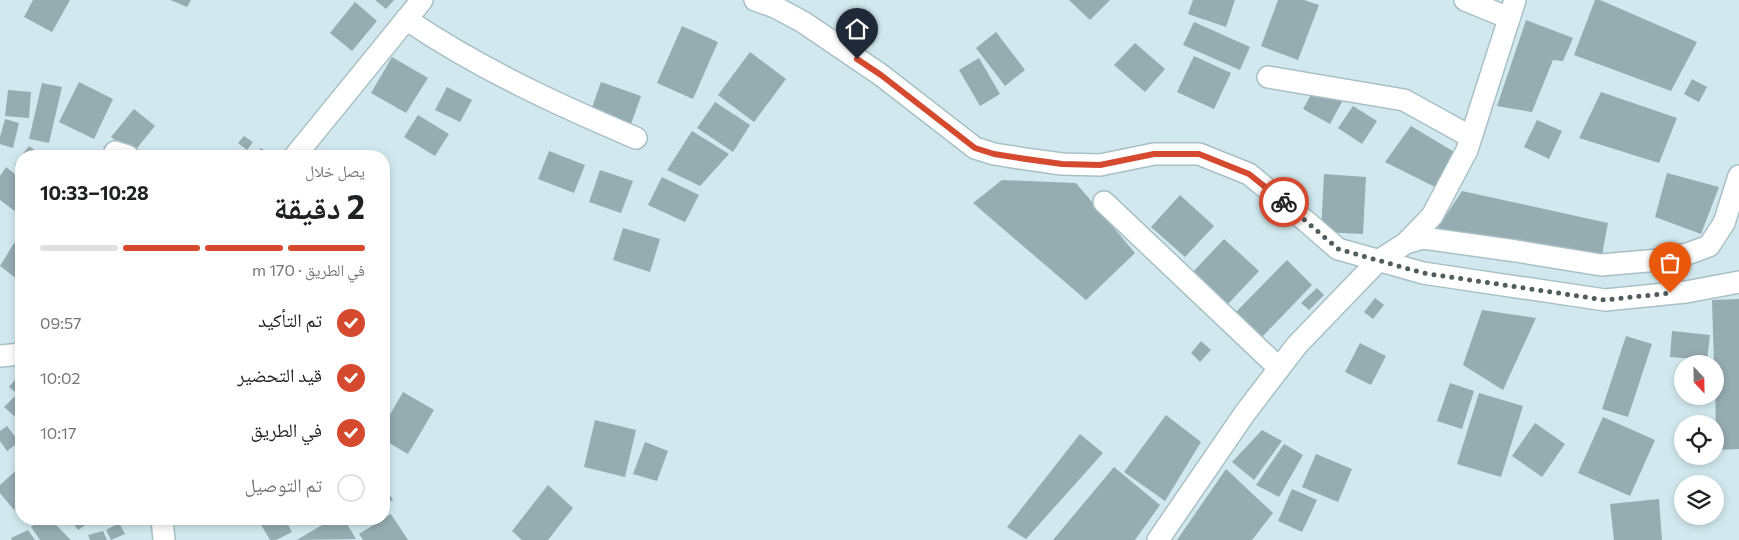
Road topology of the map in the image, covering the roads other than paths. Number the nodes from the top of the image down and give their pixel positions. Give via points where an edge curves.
1 (422, 0) edge
2 (755, 0) edge
3 (1464, 0) edge
4 (1512, 9) edge
5 (406, 20) junction
6 (1268, 77) dead end
7 (1471, 137) junction
8 (636, 138) dead end
9 (300, 150) edge
10 (1739, 176) edge
11 (1104, 202) dead end
12 (1406, 243) junction
13 (1378, 261) junction
14 (1739, 282) edge
15 (1279, 368) junction
16 (163, 525) edge
17 (164, 540) edge
18 (1158, 540) edge

1 - 5 street
2 - 13 street via 803,22 881,75 975,148 1062,164 1100,165 1154,154 1199,154 1249,174 1338,249
3 - 4 street
4 - 7 street
5 - 8 street via 492,72
5 - 9 street
6 - 7 street via 1404,100
7 - 12 street via 1432,216
10 - 12 street via 1724,223 1708,246 1659,260 1601,265 1422,238
11 - 15 street
12 - 13 street
13 - 14 street via 1423,273 1605,300 1686,292
13 - 15 street
15 - 18 street
16 - 17 street

